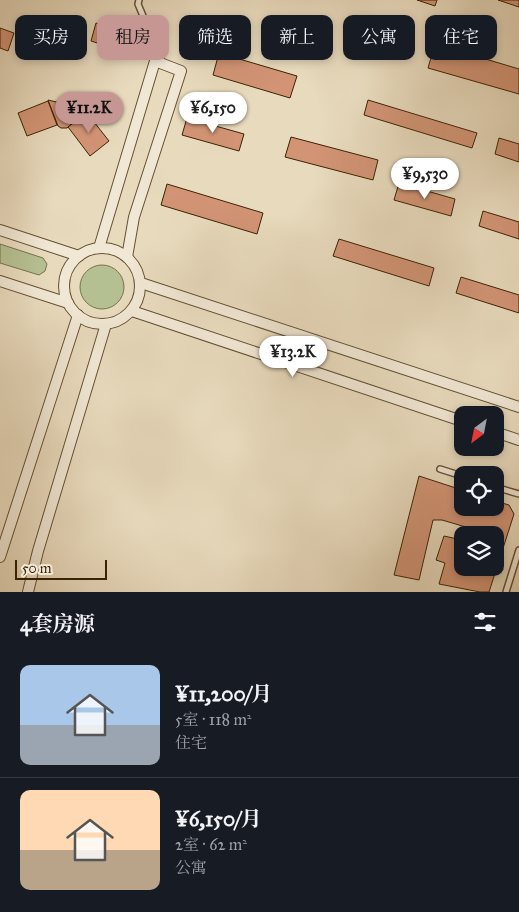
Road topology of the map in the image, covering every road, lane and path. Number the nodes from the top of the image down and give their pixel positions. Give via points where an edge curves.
1 (139, 0) edge
2 (163, 64) junction
3 (0, 230) edge
4 (99, 248) junction
5 (79, 256) junction
6 (127, 257) junction
7 (0, 281) edge
8 (141, 283) junction
9 (68, 303) junction
10 (132, 311) junction
11 (78, 315) junction
12 (106, 324) junction
13 (519, 407) edge
14 (454, 418) edge
15 (504, 435) edge
16 (519, 440) edge
17 (440, 469) dead end
18 (454, 473) edge
19 (504, 490) edge
20 (519, 494) edge
21 (519, 550) edge
22 (0, 557) edge
23 (28, 592) edge
24 (506, 592) edge

1 - 2 lane
2 - 4 street via 155,62
2 - 6 street via 181,71 134,217
3 - 5 street
4 - 5 street
4 - 6 street via 114,249
5 - 9 street via 66,274 64,289
6 - 8 street via 137,268
7 - 9 street
8 - 10 street via 139,298
8 - 13 street
9 - 11 street
10 - 12 street via 120,320
10 - 14 street
11 - 12 street via 91,322
11 - 22 street
12 - 23 street
15 - 16 street
17 - 18 lane
19 - 20 lane
21 - 24 lane

